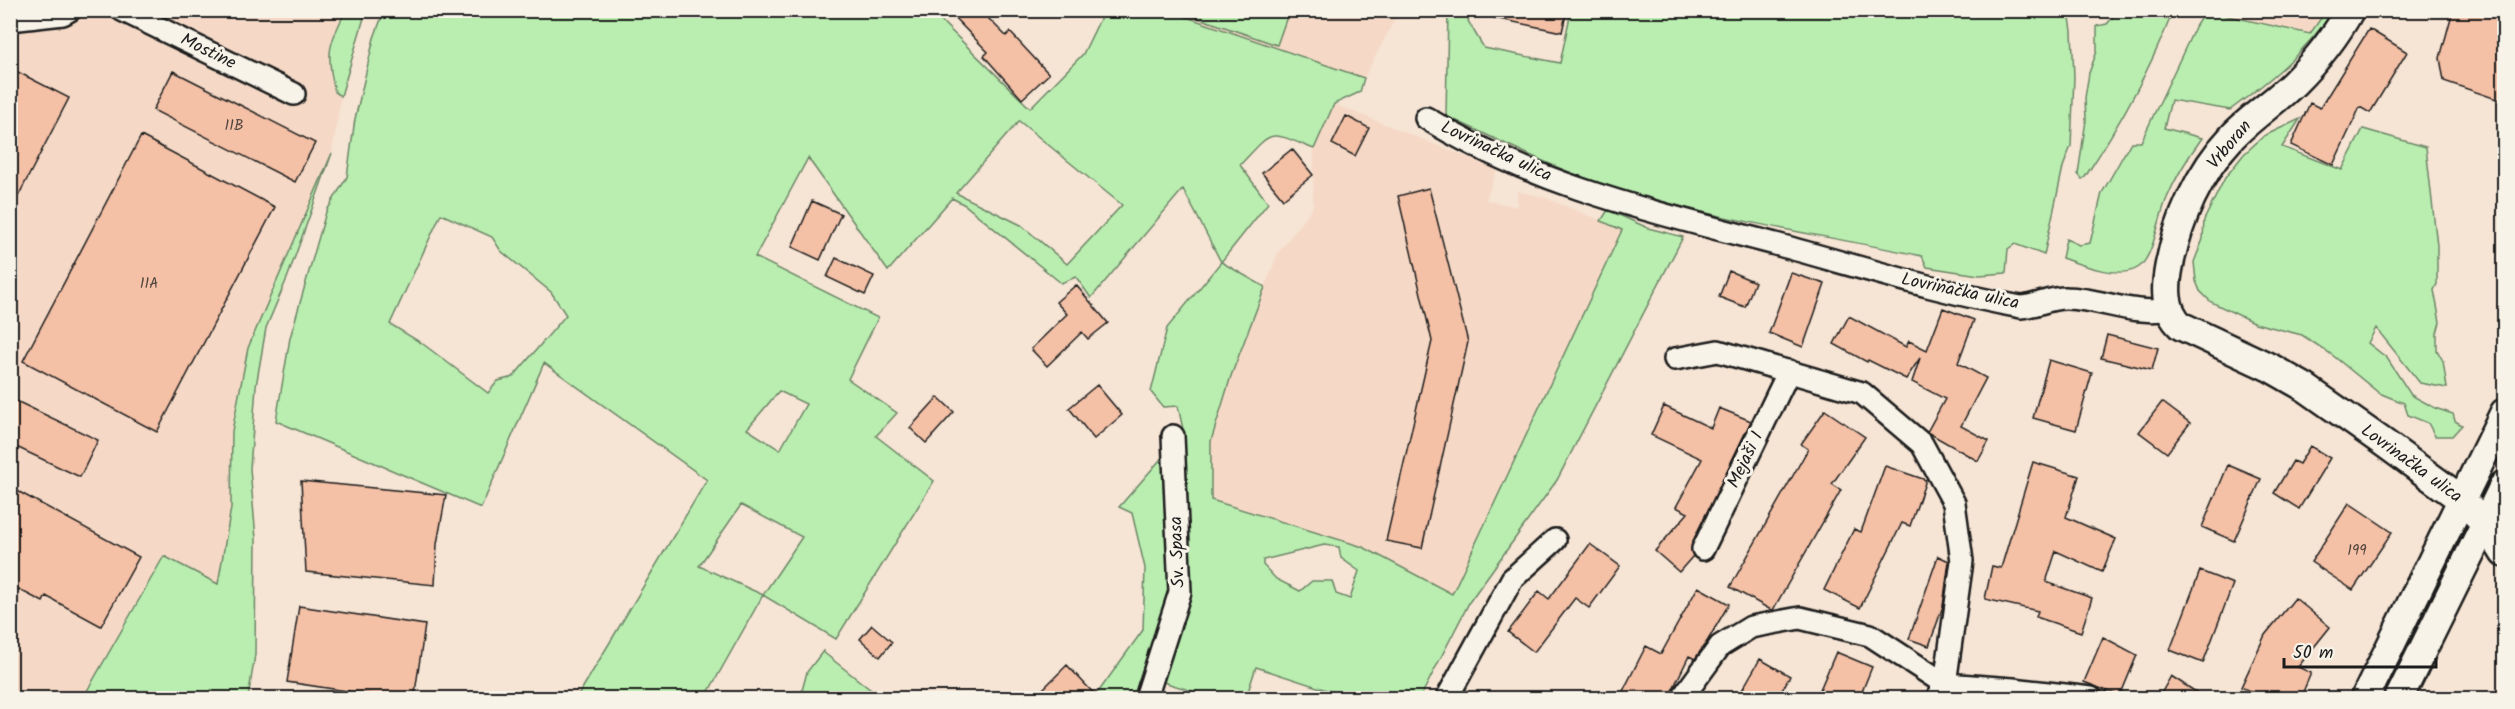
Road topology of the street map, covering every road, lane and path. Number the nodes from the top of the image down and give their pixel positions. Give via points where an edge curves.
1 (70, 10) edge
2 (122, 10) edge
3 (2350, 10) edge
4 (10, 20) edge
5 (294, 94) dead end
6 (1426, 118) dead end
7 (2169, 309) junction
8 (1675, 359) dead end
9 (1789, 371) junction
10 (2505, 413) edge
11 (1173, 436) dead end
12 (2505, 485) edge
13 (2462, 500) junction
14 (2486, 524) junction
15 (1555, 540) dead end
16 (1703, 549) dead end
17 (2505, 553) edge
18 (1941, 692) edge
19 (1146, 699) edge
20 (1447, 699) edge
21 (1682, 699) edge
22 (2091, 699) edge
23 (2365, 699) edge
24 (2399, 699) edge

1 - 4 street
2 - 5 street, Mostine
3 - 7 street, Vrboran via 2294,83 2217,155 2173,244 2166,293
6 - 7 street, Lovrinačka ulica via 1528,171 1630,205 1904,281 2021,307 2069,297 2142,311
7 - 13 street, Lovrinačka ulica via 2181,326 2306,388
8 - 9 street via 1718,351
9 - 16 street, Mejaši I
9 - 18 street via 1862,393 1922,444 1954,503 1962,561
10 - 13 street
11 - 19 street, Sv. Spasa via 1180,592
12 - 14 street
13 - 14 street, Lovrinačka ulica
13 - 23 street
14 - 17 street, Lovrinačka ulica
14 - 24 street
15 - 20 street via 1512,579
18 - 21 street via 1870,635 1800,618 1751,627 1720,646
18 - 22 street via 2013,688

